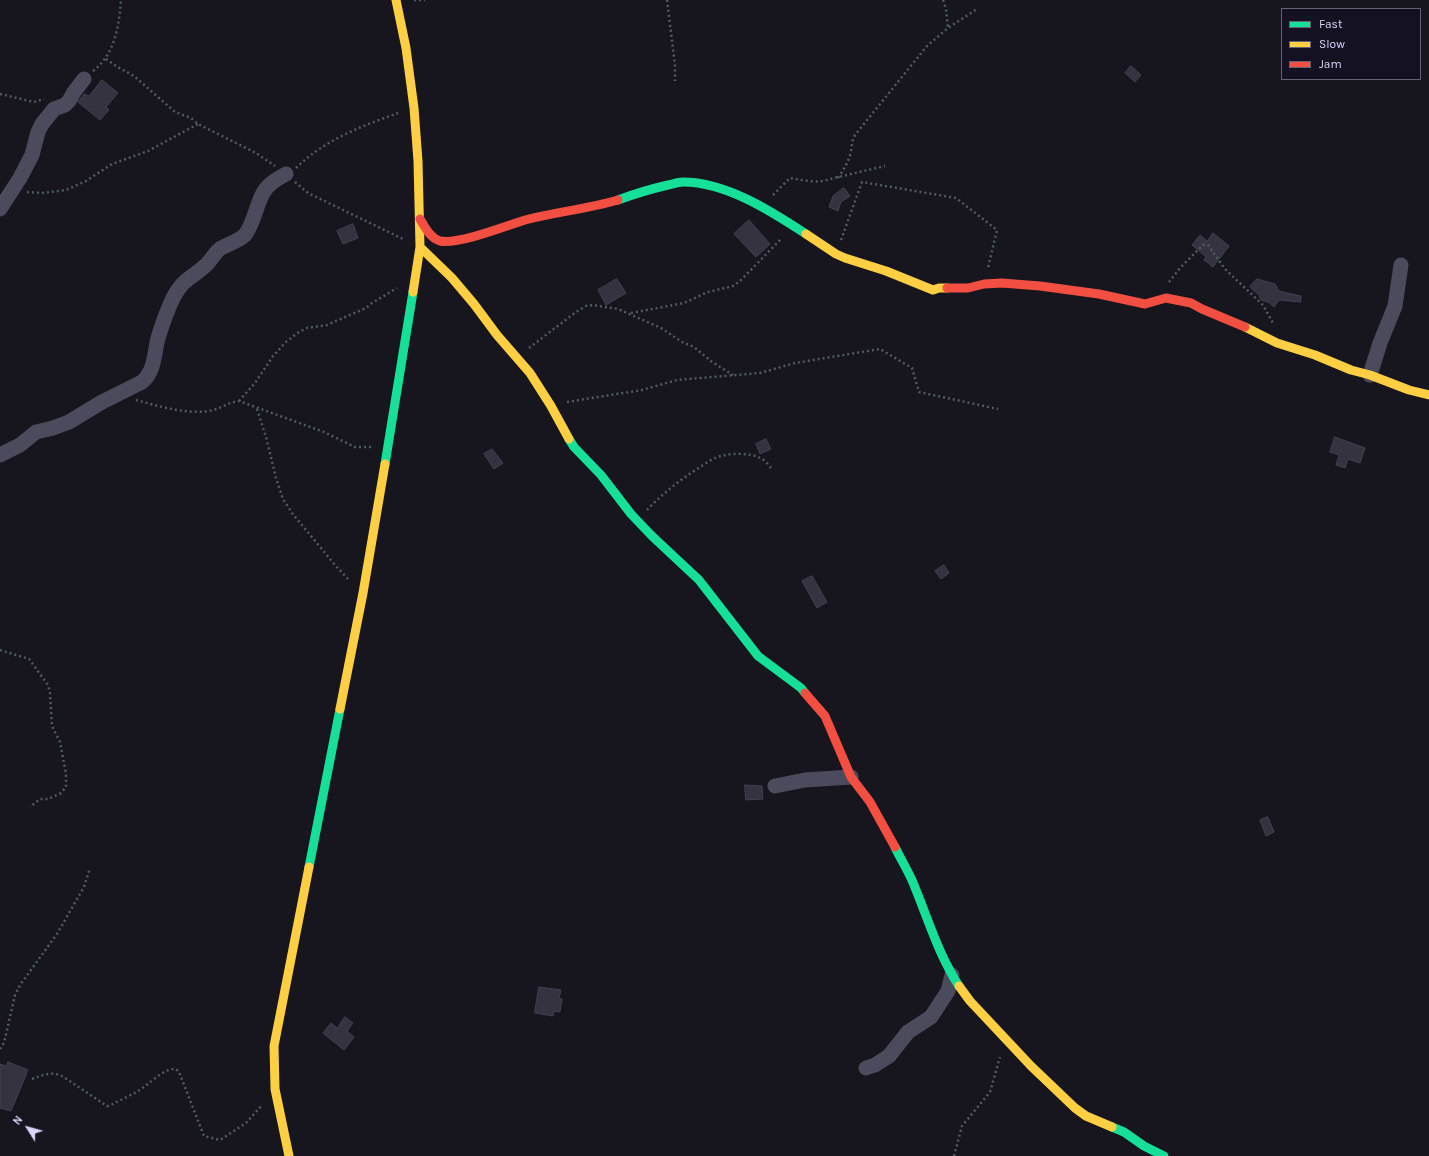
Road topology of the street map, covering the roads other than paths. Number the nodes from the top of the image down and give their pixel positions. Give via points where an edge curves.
1 (396, 0) edge
2 (84, 79) road end
3 (288, 176) road end
4 (0, 208) edge
5 (420, 219) junction
6 (420, 247) junction
7 (1401, 265) dead end
8 (1370, 375) junction
9 (1429, 395) edge
10 (0, 454) edge
11 (851, 777) junction
12 (775, 786) dead end
13 (952, 975) junction
14 (866, 1068) dead end
15 (289, 1156) edge
16 (1164, 1156) edge

1 - 5 street via 414,108
2 - 4 street via 69,101 54,109 42,124 32,155
3 - 10 street via 268,186 244,236 217,251 205,266 186,279 180,287 158,338 152,369 142,382 66,423 36,432 20,445
5 - 6 street
5 - 8 street via 432,237 441,241 453,241 655,188 682,182 699,184 730,191 759,205 836,254 933,290 1002,283 1099,294 1145,304 1166,298 1191,303 1277,343
6 - 11 street via 452,278 530,373 574,447 601,475 637,520 699,580 758,656 801,688 826,716
6 - 15 street via 363,593 274,1046 275,1089
7 - 8 street via 1395,306
8 - 9 street
11 - 12 street via 805,780
11 - 13 street via 870,802 913,883
13 - 14 street via 948,991 931,1017 908,1032 889,1056
13 - 16 street via 970,1001 1075,1108 1086,1116 1124,1132

